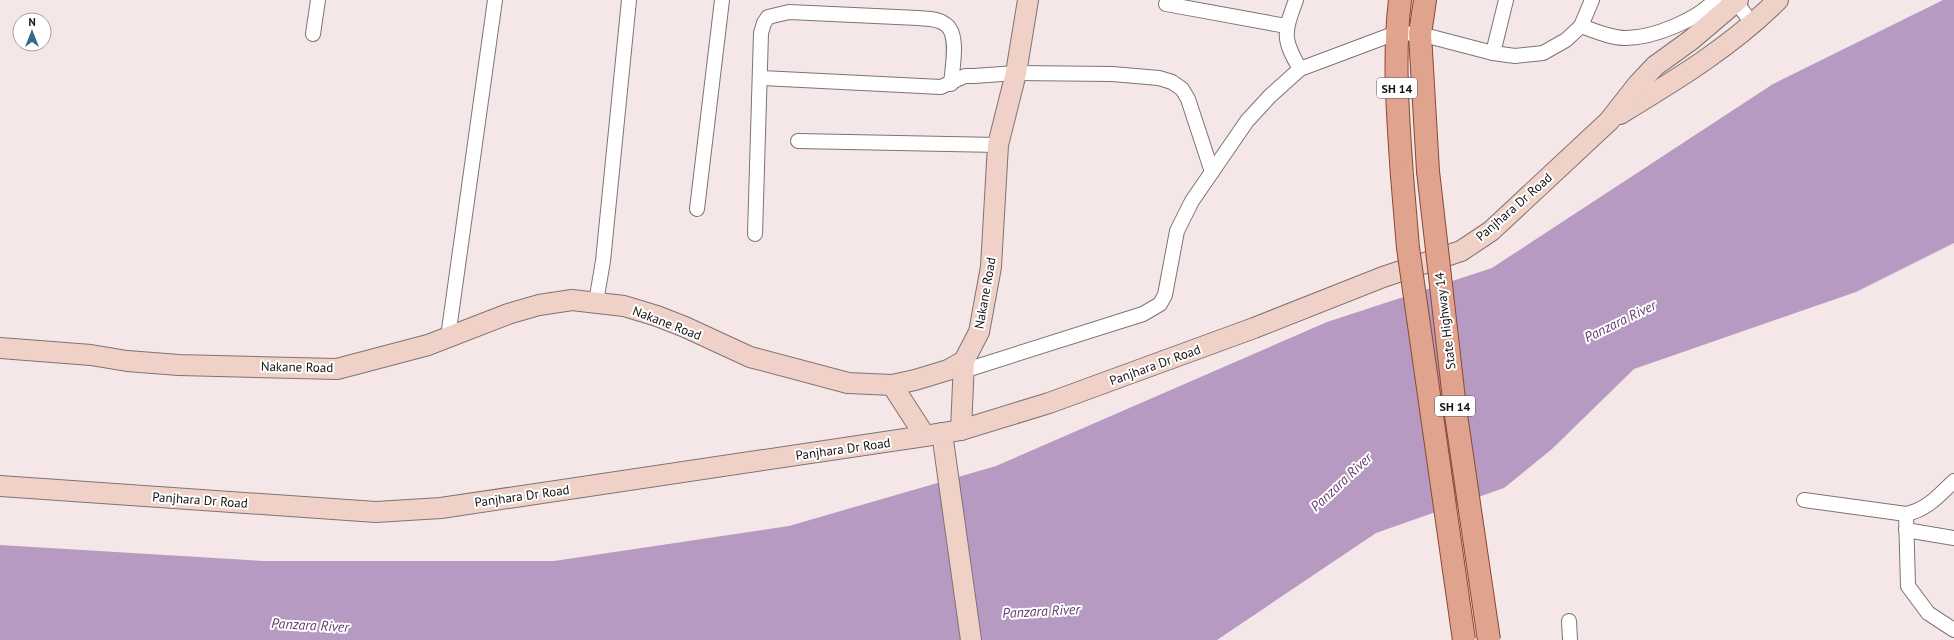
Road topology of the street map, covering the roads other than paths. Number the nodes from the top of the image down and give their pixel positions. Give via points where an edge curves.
1 (318, 0) edge
2 (495, 0) edge
3 (629, 0) edge
4 (722, 0) edge
5 (1028, 0) edge
6 (1296, 0) edge
7 (1400, 0) edge
8 (1425, 0) edge
9 (1506, 0) edge
10 (1592, 0) edge
11 (1715, 0) edge
12 (1778, 0) edge
13 (1736, 1) edge
14 (1166, 4) dead end
15 (1754, 24) junction
16 (1286, 26) junction
17 (1581, 26) junction
18 (1396, 33) junction
19 (313, 34) dead end
20 (1420, 34) junction
21 (1493, 53) junction
22 (1300, 69) junction
23 (1016, 72) junction
24 (760, 78) junction
25 (951, 84) junction
26 (1609, 121) junction
27 (798, 141) dead end
28 (998, 145) junction
29 (1212, 172) junction
30 (697, 209) dead end
31 (756, 234) dead end
32 (596, 302) junction
33 (448, 337) junction
34 (0, 348) edge
35 (964, 366) junction
36 (892, 385) junction
37 (943, 433) junction
38 (1954, 481) edge
39 (0, 486) edge
40 (1804, 500) dead end
41 (1906, 514) junction
42 (1906, 530) junction
43 (1954, 538) edge
44 (1569, 621) dead end
45 (1954, 630) edge
46 (971, 640) edge
47 (1464, 640) edge
48 (1489, 640) edge
49 (1570, 640) edge

1 - 19 street
2 - 33 street
3 - 32 street via 603,261
4 - 30 street
5 - 23 street, Nakane Road
6 - 16 street
7 - 18 main road, State Highway 14 / SH 14
8 - 20 main road, State Highway 14 / SH 14
9 - 21 street
10 - 17 street
11 - 17 street via 1695,16 1660,32 1639,37 1609,35
12 - 15 street, Panjhara Dr Road
13 - 15 street
13 - 26 street, Panjhara Dr Road via 1691,40 1655,66
14 - 16 street
15 - 26 street, Panjhara Dr Road via 1691,70
16 - 22 street via 1291,54
17 - 21 street via 1566,40 1543,53 1515,56
18 - 20 street
18 - 22 street
18 - 47 main road, State Highway 14 / SH 14, bridge via 1408,248
20 - 21 street
20 - 48 main road, State Highway 14 / SH 14, bridge via 1428,171 1455,408
22 - 29 street via 1247,121
23 - 25 street via 965,76
23 - 28 street, Nakane Road
23 - 29 street via 1112,74 1159,78 1172,82 1182,89 1188,99
24 - 25 street via 941,88
24 - 25 street via 761,33 764,23 768,17 789,12 918,18 944,23 950,28 953,36
24 - 31 street
26 - 37 street, Panjhara Dr Road via 1491,231 1461,251 1383,277 1049,404
27 - 28 street
28 - 35 street, Nakane Road via 991,267 979,332
29 - 35 street via 1192,201 1177,231 1169,279 1160,304 1143,314
32 - 33 street, Nakane Road via 572,300 539,305
32 - 36 street, Nakane Road via 624,306 657,316 750,357 848,382
33 - 34 street, Nakane Road via 428,345 337,369 179,365
35 - 36 street, Nakane Road
35 - 37 street
36 - 37 street
37 - 39 street, Panjhara Dr Road via 441,508 376,512
37 - 46 street
38 - 41 street via 1920,511
40 - 41 street
41 - 42 street
42 - 43 street
42 - 45 street via 1908,586 1928,613
44 - 49 street

